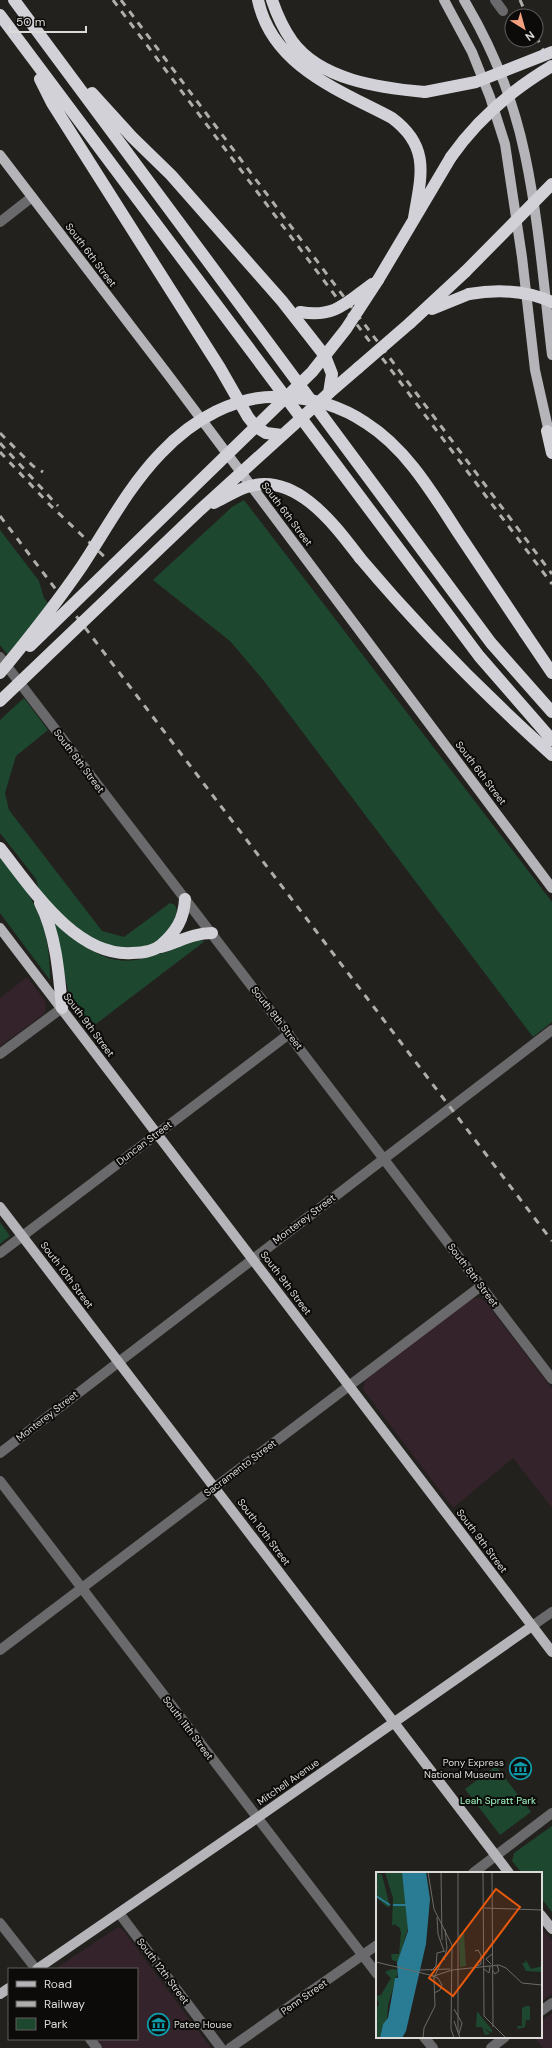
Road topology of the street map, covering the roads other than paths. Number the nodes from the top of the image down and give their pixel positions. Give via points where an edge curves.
1 (15, 0) edge
2 (258, 0) edge
3 (272, 0) edge
4 (444, 0) edge
5 (464, 0) edge
6 (495, 0) edge
7 (503, 10) dead end
8 (0, 15) edge
9 (552, 52) edge
10 (29, 55) junction
11 (56, 56) junction
12 (552, 66) edge
13 (0, 155) edge
14 (552, 184) edge
15 (32, 197) junction
16 (414, 218) junction
17 (0, 222) edge
18 (378, 280) junction
19 (552, 302) edge
20 (298, 316) junction
21 (414, 320) junction
22 (552, 355) edge
23 (325, 356) junction
24 (329, 393) junction
25 (256, 427) junction
26 (547, 431) junction
27 (282, 435) junction
28 (552, 443) edge
29 (552, 453) edge
30 (200, 510) junction
31 (0, 657) edge
32 (0, 673) edge
33 (552, 673) edge
34 (0, 676) edge
35 (0, 701) edge
36 (552, 712) edge
37 (552, 740) edge
38 (552, 755) edge
39 (0, 848) edge
40 (552, 888) edge
41 (34, 891) junction
42 (185, 899) junction
43 (0, 928) edge
44 (212, 933) junction
45 (156, 949) junction
46 (62, 1008) junction
47 (552, 1030) edge
48 (289, 1034) junction
49 (0, 1054) edge
50 (156, 1134) junction
51 (385, 1158) junction
52 (0, 1207) edge
53 (22, 1236) junction
54 (0, 1253) edge
55 (252, 1258) junction
56 (481, 1286) junction
57 (118, 1362) junction
58 (552, 1379) edge
59 (349, 1386) junction
60 (0, 1453) edge
61 (0, 1481) edge
62 (215, 1487) junction
63 (82, 1588) junction
64 (552, 1612) edge
65 (532, 1626) junction
66 (0, 1650) edge
67 (552, 1652) edge
68 (394, 1722) junction
69 (552, 1814) edge
70 (258, 1818) junction
71 (496, 1856) junction
72 (474, 1872) edge
73 (508, 1872) edge
74 (119, 1914) junction
75 (542, 1916) edge
76 (0, 1923) edge
77 (552, 1929) edge
78 (376, 1946) edge
79 (363, 1955) junction
80 (35, 1968) edge
81 (38, 1968) edge
82 (376, 1973) edge
83 (552, 2002) edge
84 (542, 2010) edge
85 (425, 2038) edge
86 (504, 2038) edge
87 (91, 2040) edge
88 (97, 2048) edge
89 (221, 2048) edge
90 (230, 2048) edge
91 (433, 2048) edge
92 (491, 2048) edge

1 - 11 highway
2 - 16 highway via 273,36 287,55 306,71 392,118 405,128 419,152 421,166
3 - 9 highway, bridge via 280,23 293,42 310,58 338,75 370,85 425,92 476,82
4 - 26 main road via 472,52 490,97 504,144 522,256 535,370
5 - 22 main road via 492,55 513,111 525,155
6 - 7 street
8 - 10 highway
10 - 25 highway via 52,103
10 - 37 highway via 479,656
11 - 20 highway via 171,175
11 - 36 highway via 491,643
12 - 16 highway, bridge via 516,90 464,138
13 - 15 main road, South 6th Street
14 - 21 highway, bridge via 466,272
15 - 17 street
15 - 40 main road, South 6th Street
16 - 18 highway
18 - 20 highway, bridge via 334,310 317,315
18 - 23 highway, bridge
19 - 21 highway, bridge via 517,292 469,294 441,304
20 - 23 highway
21 - 24 highway, bridge
23 - 24 highway via 332,374
23 - 25 highway, bridge
24 - 27 highway, bridge
25 - 27 highway via 266,433
25 - 34 highway, bridge
26 - 28 main road
26 - 29 highway
27 - 30 highway, bridge
30 - 35 highway, bridge
30 - 38 highway, bridge via 245,488 262,484 281,486 301,495 339,530 394,599 459,667
31 - 42 street, South 8th Street
32 - 33 highway, bridge via 54,606 143,473 161,452 195,423 229,406 256,397 305,398 330,405 366,423 388,440 409,461 436,499
39 - 41 highway
41 - 45 highway via 67,927 90,943 128,954
41 - 46 highway via 47,918
42 - 44 street, South 8th Street
42 - 45 highway via 185,910 180,924
43 - 46 main road, South 9th Street
44 - 45 highway via 201,933
44 - 48 street, South 8th Street
46 - 49 street
46 - 50 main road, South 9th Street
47 - 51 street, Monterey Street
48 - 50 street, Duncan Street
48 - 51 street, South 8th Street
50 - 53 street, Duncan Street
50 - 55 main road, South 9th Street
51 - 55 street, Monterey Street
51 - 56 street, South 8th Street
52 - 53 main road, South 10th Street
53 - 54 street, Duncan Street
53 - 57 main road, South 10th Street
55 - 57 street, Monterey Street
55 - 59 main road, South 9th Street
56 - 58 street, South 8th Street
56 - 59 street, Sacramento Street
57 - 60 street, Monterey Street
57 - 62 main road, South 10th Street
59 - 62 street, Sacramento Street
59 - 65 main road, South 9th Street
61 - 63 street, South 11th Street
62 - 63 street, Sacramento Street
62 - 68 main road, South 10th Street
63 - 66 street, Sacramento Street
63 - 70 street, South 11th Street
64 - 65 street, Mitchell Avenue
65 - 67 main road, South 9th Street
65 - 68 main road, Mitchell Avenue
68 - 70 main road, Mitchell Avenue
68 - 71 main road, South 10th Street
69 - 71 street
70 - 74 main road, Mitchell Avenue
70 - 79 street, South 11th Street
71 - 72 street
71 - 73 main road, South 10th Street
74 - 81 main road, Mitchell Avenue
74 - 89 street, South 12th Street
75 - 77 main road
76 - 80 street
78 - 79 street, Penn Street
79 - 82 street, South 11th Street
79 - 90 street, Penn Street
83 - 84 street
85 - 91 street
86 - 92 street
87 - 88 street

